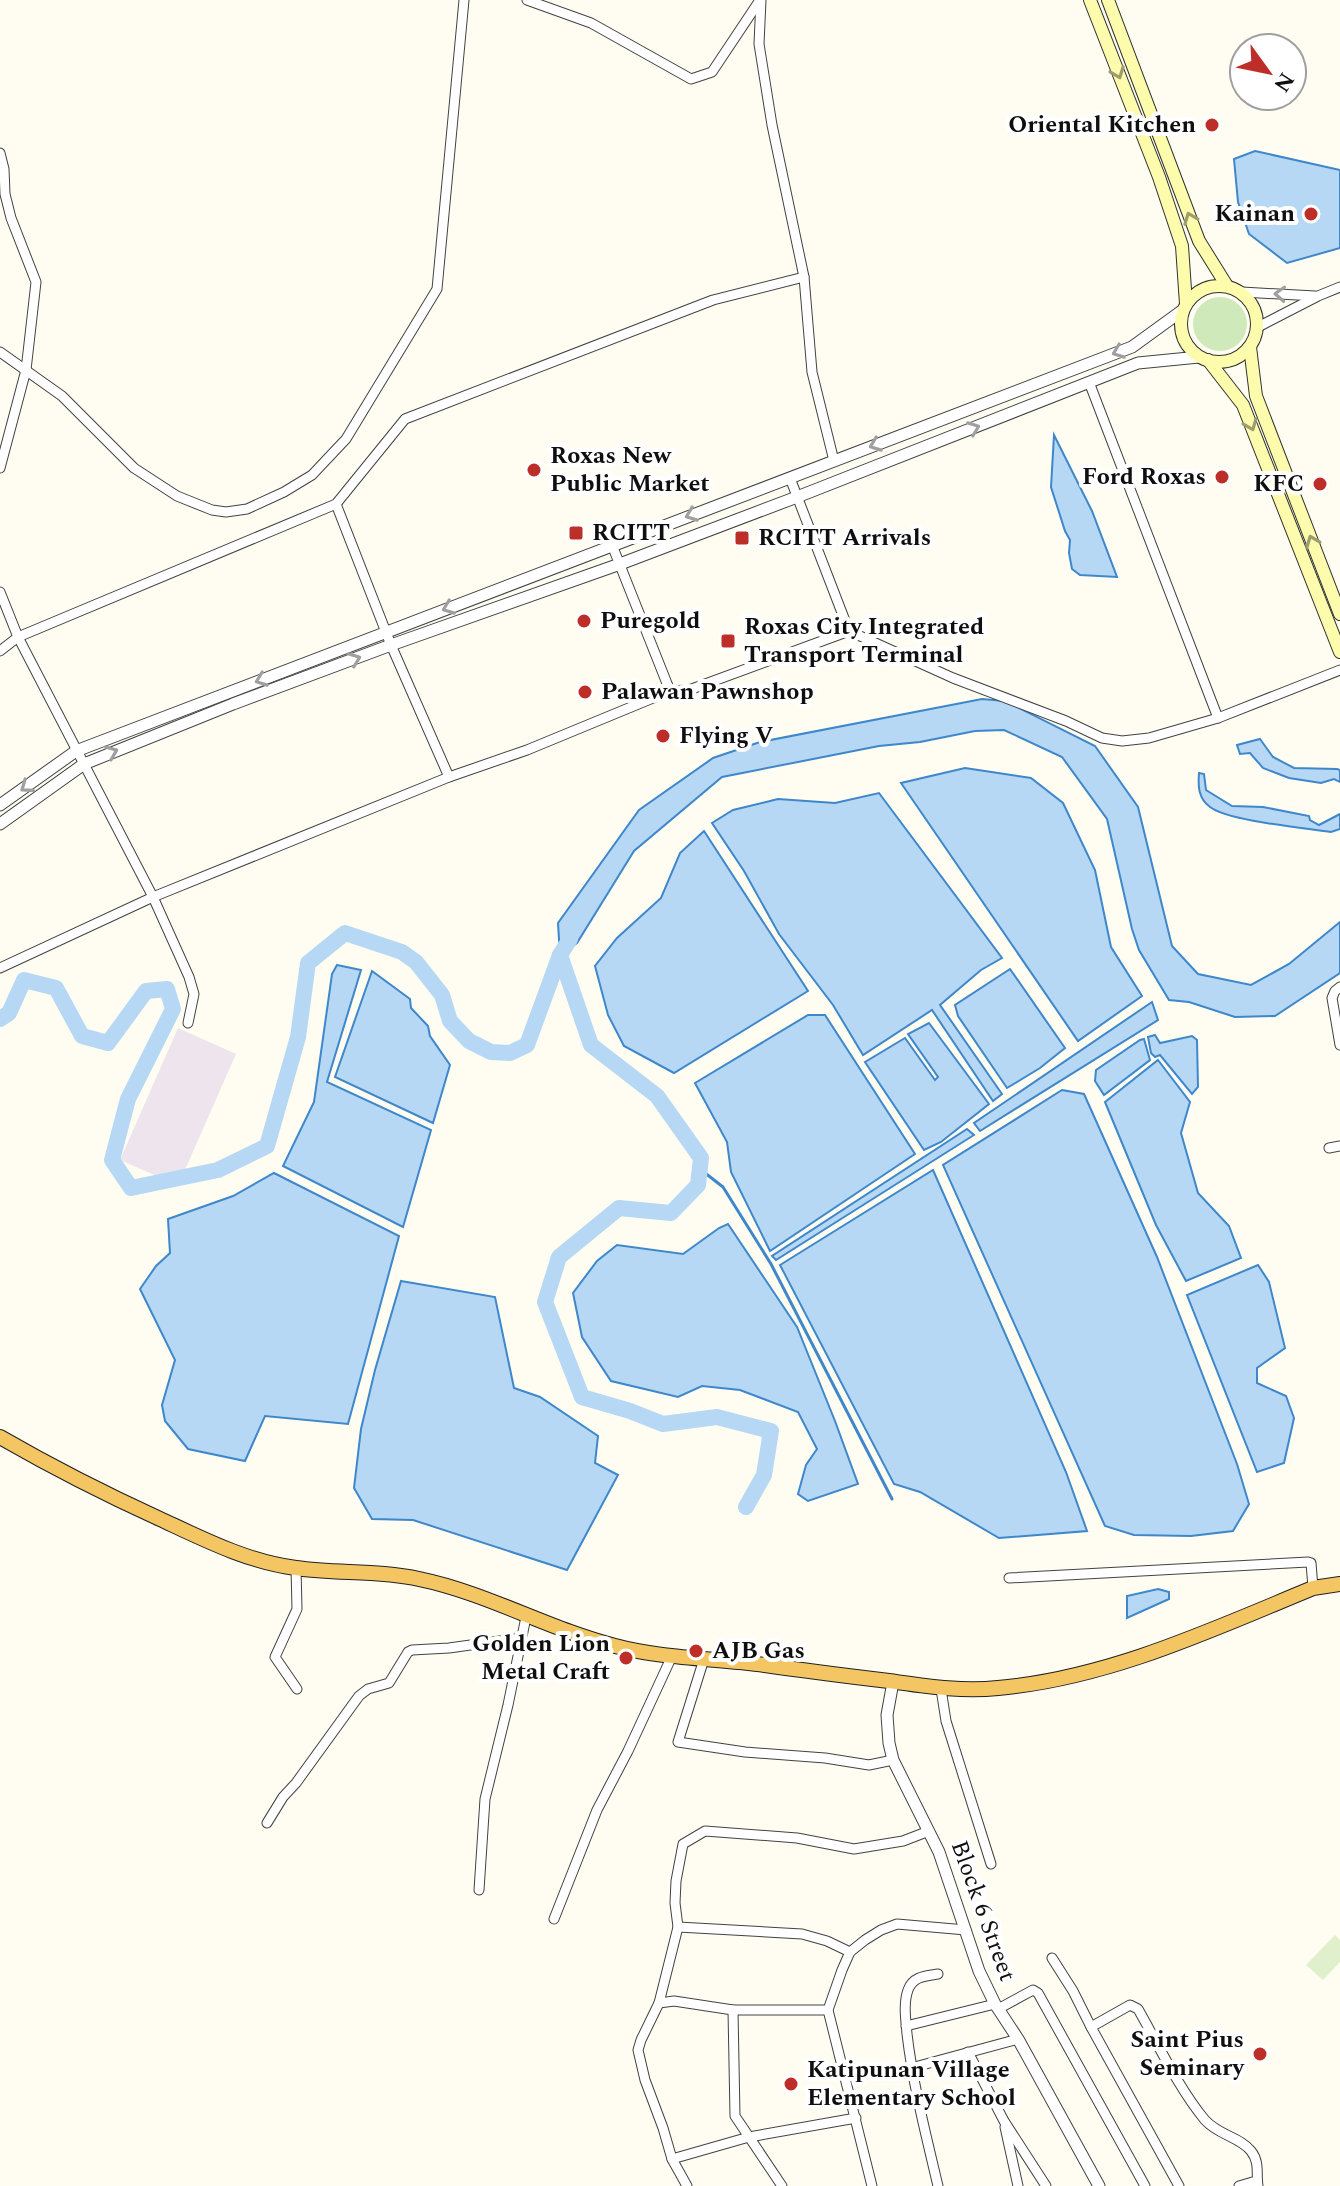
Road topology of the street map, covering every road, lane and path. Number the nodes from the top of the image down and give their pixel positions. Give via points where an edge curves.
1 (464, 0) edge
2 (527, 0) edge
3 (760, 0) edge
4 (1090, 0) edge
5 (1108, 0) edge
6 (0, 153) edge
7 (804, 277) junction
8 (1227, 286) junction
9 (1340, 287) edge
10 (1242, 292) junction
11 (1318, 296) junction
12 (1184, 307) junction
13 (1258, 327) junction
14 (1250, 347) junction
15 (0, 352) edge
16 (1203, 358) junction
17 (26, 370) junction
18 (1089, 382) junction
19 (834, 461) junction
20 (0, 468) edge
21 (790, 478) junction
22 (797, 497) junction
23 (336, 504) junction
24 (612, 545) junction
25 (620, 564) junction
26 (0, 592) edge
27 (1340, 614) edge
28 (849, 631) junction
29 (386, 632) junction
30 (18, 637) junction
31 (391, 645) junction
32 (0, 651) edge
33 (1340, 652) edge
34 (1340, 670) edge
35 (670, 691) junction
36 (1218, 718) junction
37 (76, 751) junction
38 (84, 764) junction
39 (449, 777) junction
40 (0, 805) edge
41 (0, 824) edge
42 (153, 897) junction
43 (0, 968) edge
44 (1340, 987) edge
45 (188, 1023) dead end
46 (1340, 1045) edge
47 (1340, 1146) edge
48 (1329, 1148) dead end
49 (0, 1437) edge
50 (296, 1568) junction
51 (1009, 1578) dead end
52 (1340, 1584) edge
53 (1313, 1588) junction
54 (526, 1617) junction
55 (521, 1638) junction
56 (672, 1656) junction
57 (704, 1659) junction
58 (893, 1682) junction
59 (297, 1689) dead end
60 (941, 1689) junction
61 (893, 1760) junction
62 (267, 1823) dead end
63 (929, 1831) junction
64 (991, 1864) dead end
65 (479, 1890) dead end
66 (554, 1919) dead end
67 (678, 1927) junction
68 (966, 1930) junction
69 (850, 1952) junction
70 (1052, 1958) dead end
71 (938, 1974) dead end
72 (659, 2003) junction
73 (997, 2006) junction
74 (733, 2010) junction
75 (828, 2010) junction
76 (906, 2026) junction
77 (1091, 2027) junction
78 (1018, 2039) junction
79 (968, 2052) junction
80 (911, 2068) junction
81 (856, 2118) junction
82 (1004, 2121) junction
83 (749, 2137) junction
84 (672, 2159) junction
85 (1257, 2184) edge
86 (687, 2186) edge
87 (782, 2186) edge
88 (872, 2186) edge
89 (938, 2186) edge
90 (1018, 2186) edge
91 (1046, 2186) edge
92 (1099, 2186) edge
93 (1145, 2186) edge
94 (1179, 2186) edge
95 (1239, 2186) edge

1 - 17 street via 437,289 346,439 312,475 247,509 212,510 177,496 134,468 62,396
2 - 3 street via 591,23 691,79 712,72
3 - 7 street via 759,44
4 -> 12 main road via 1182,246
8 -> 5 main road via 1199,241
6 - 17 street via 11,218 36,282
7 - 19 street via 812,372
7 - 23 street via 713,300 405,419
8 - 10 main road
8 - 12 main road via 1204,288
9 - 11 street
11 -> 10 street
10 - 13 main road via 1255,309
11 - 13 street
12 - 16 main road via 1183,336
12 -> 19 street via 1132,347
13 - 14 main road
14 - 16 main road via 1231,360
27 -> 14 main road via 1256,396
15 - 17 street
16 - 18 street via 1138,363
16 -> 33 main road via 1243,405
17 - 20 street
22 -> 18 street
18 - 36 street
19 - 21 street
21 - 22 street
21 -> 24 street
22 - 25 street
22 - 28 street
23 - 29 street
23 - 30 street
24 - 25 street
24 -> 29 street
25 - 31 street
25 - 35 street
26 - 30 street
28 - 35 street via 689,690
28 - 36 street via 1102,738 1149,738
29 - 31 street
29 -> 37 street
30 - 32 street
30 - 37 street
38 -> 31 street
31 - 39 street
34 - 36 street
35 - 39 street
37 - 38 street
37 -> 40 street
38 - 41 street
38 - 42 street
39 - 42 street
42 - 43 street
42 - 45 street via 194,994
44 - 46 street via 1332,998
47 - 48 street
49 - 50 highway via 207,1541
50 - 54 highway via 418,1578 486,1598
50 - 59 street via 297,1609 275,1657
51 - 53 street via 1308,1562
52 - 53 highway
53 - 60 highway via 1133,1660 1050,1681
54 - 55 street
54 - 56 highway via 617,1647
55 - 62 street via 408,1652 389,1683 359,1696
55 - 65 street via 485,1799
56 - 57 highway
56 - 66 street via 597,1810
57 - 58 highway
57 - 61 street via 678,1742 869,1765
58 - 60 highway
58 - 61 street, Block 6 Street via 887,1715
60 - 64 street
61 - 63 street, Block 6 Street
63 - 67 street via 854,1849 797,1838 705,1831 683,1844 676,1881
63 - 68 street, Block 6 Street
67 - 69 street via 802,1934
67 - 72 street
68 - 69 street via 897,1924
68 - 73 street, Block 6 Street
69 - 75 street
70 - 77 street
71 - 76 street via 920,1977 907,1991
72 - 74 street
72 - 84 street via 638,2050
73 - 76 street
73 - 78 street, Block 6 Street
73 - 93 street via 1033,1990 1038,1993
74 - 75 street
74 - 83 street via 735,2116
75 - 81 street
76 - 80 street
77 - 85 street via 1130,2005 1138,2009 1204,2118 1251,2151
77 - 94 street
78 - 79 street
78 - 92 street, Block 6 Street
79 - 80 street
79 - 82 street
80 - 89 street
81 - 83 street
81 - 88 street
82 - 90 street
82 - 91 street
83 - 84 street
83 - 87 street
84 - 86 street
85 - 95 street

